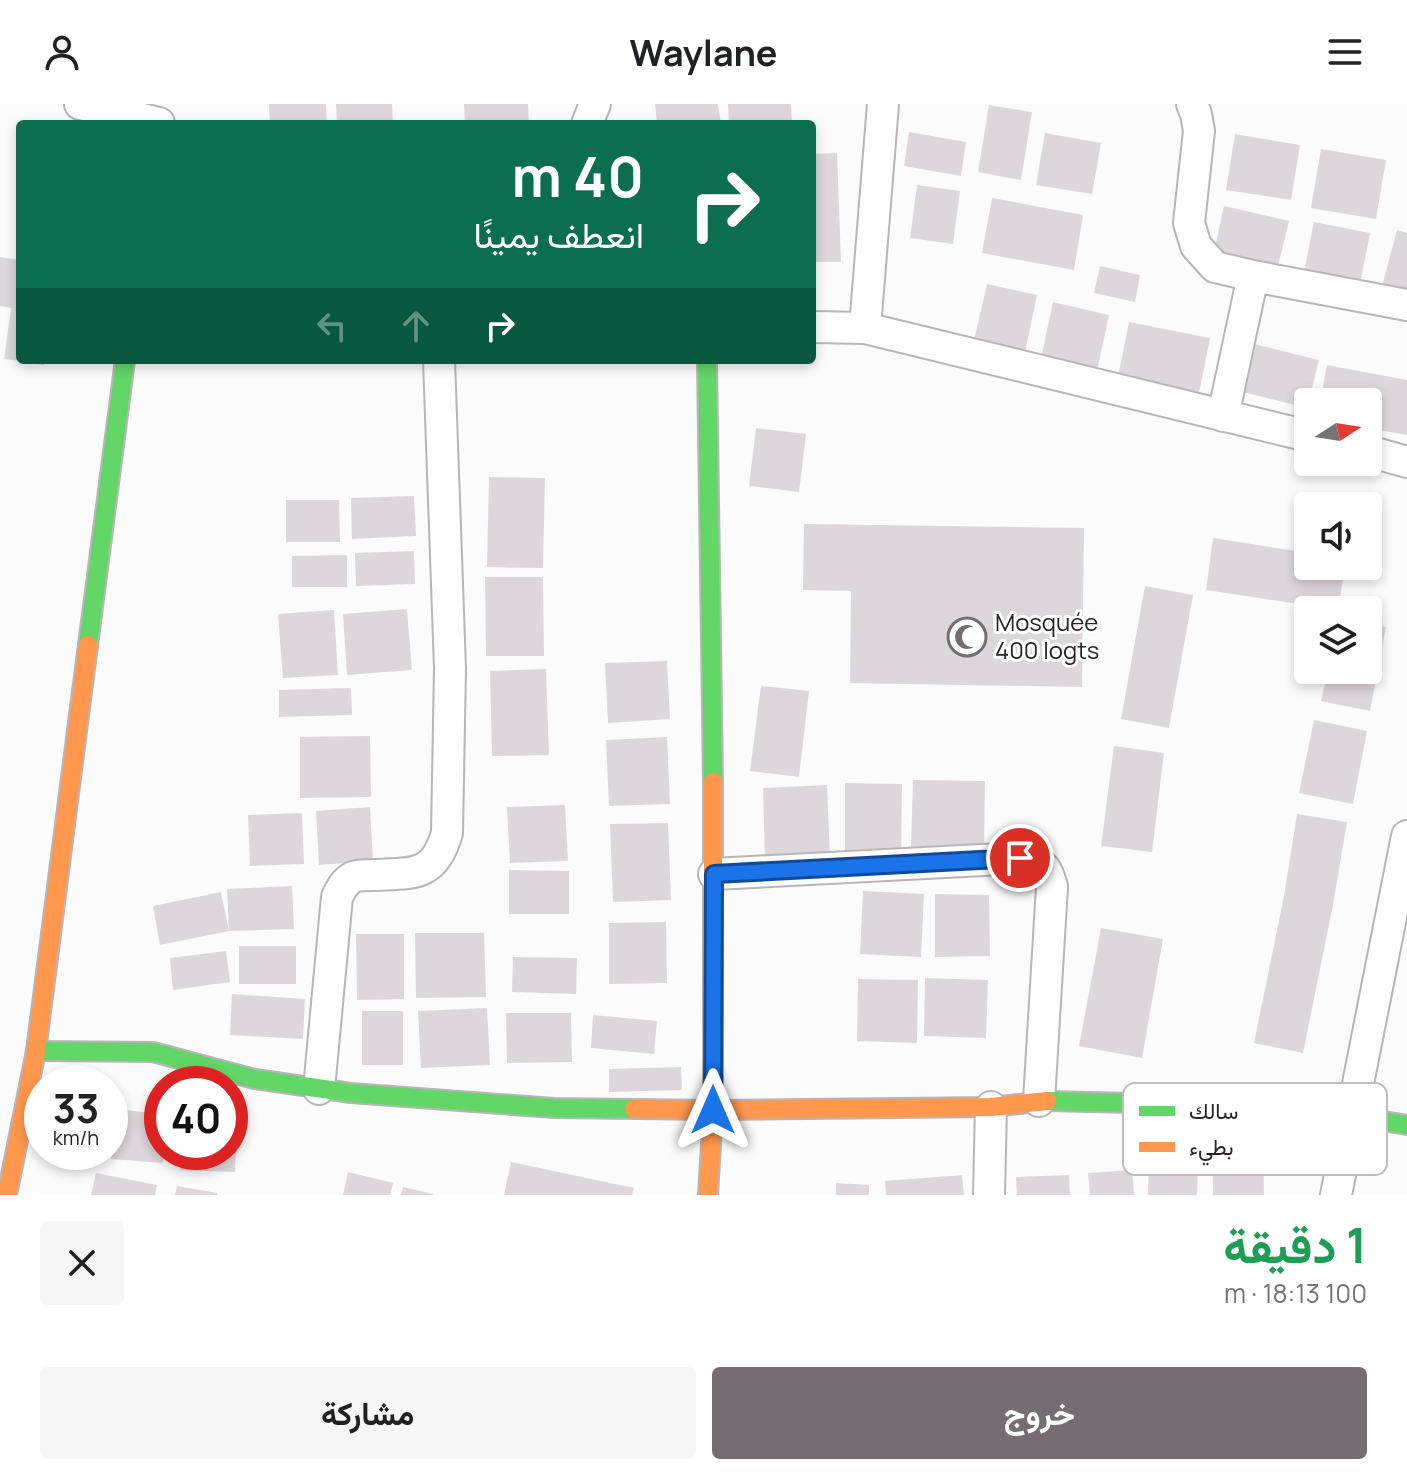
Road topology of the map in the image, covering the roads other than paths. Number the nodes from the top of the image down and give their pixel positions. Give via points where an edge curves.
1 (80, 104) edge
2 (883, 104) edge
3 (1192, 104) edge
4 (159, 114) edge
5 (1253, 276) junction
6 (1407, 305) edge
7 (816, 327) edge
8 (865, 328) junction
9 (124, 364) edge
10 (439, 364) edge
11 (707, 364) edge
12 (1223, 416) junction
13 (1294, 433) edge
14 (1382, 455) edge
15 (1407, 462) edge
16 (1407, 836) edge
17 (714, 874) junction
18 (36, 1051) junction
19 (1358, 1083) edge
20 (319, 1089) junction
21 (1039, 1101) junction
22 (1123, 1103) edge
23 (991, 1107) junction
24 (713, 1110) junction
25 (1387, 1121) edge
26 (1407, 1125) edge
27 (1340, 1175) edge
28 (7, 1195) edge
29 (708, 1195) edge
30 (989, 1195) edge
31 (1336, 1195) edge

1 - 4 street
2 - 8 street
3 - 5 street via 1199,131 1189,223 1196,246 1215,267
5 - 6 street
5 - 12 street
7 - 8 street
8 - 12 street
9 - 18 street
10 - 20 street via 450,668 447,833 442,851 424,869 355,876 337,897
11 - 17 street
12 - 13 street
14 - 15 street
16 - 19 street
17 - 21 street via 1036,861 1047,870 1052,887
17 - 24 street
18 - 20 street via 153,1052 255,1079
18 - 28 street
20 - 24 street via 554,1108
21 - 22 street
21 - 23 street
23 - 24 street
23 - 30 street
24 - 29 street
25 - 26 street
27 - 31 street

